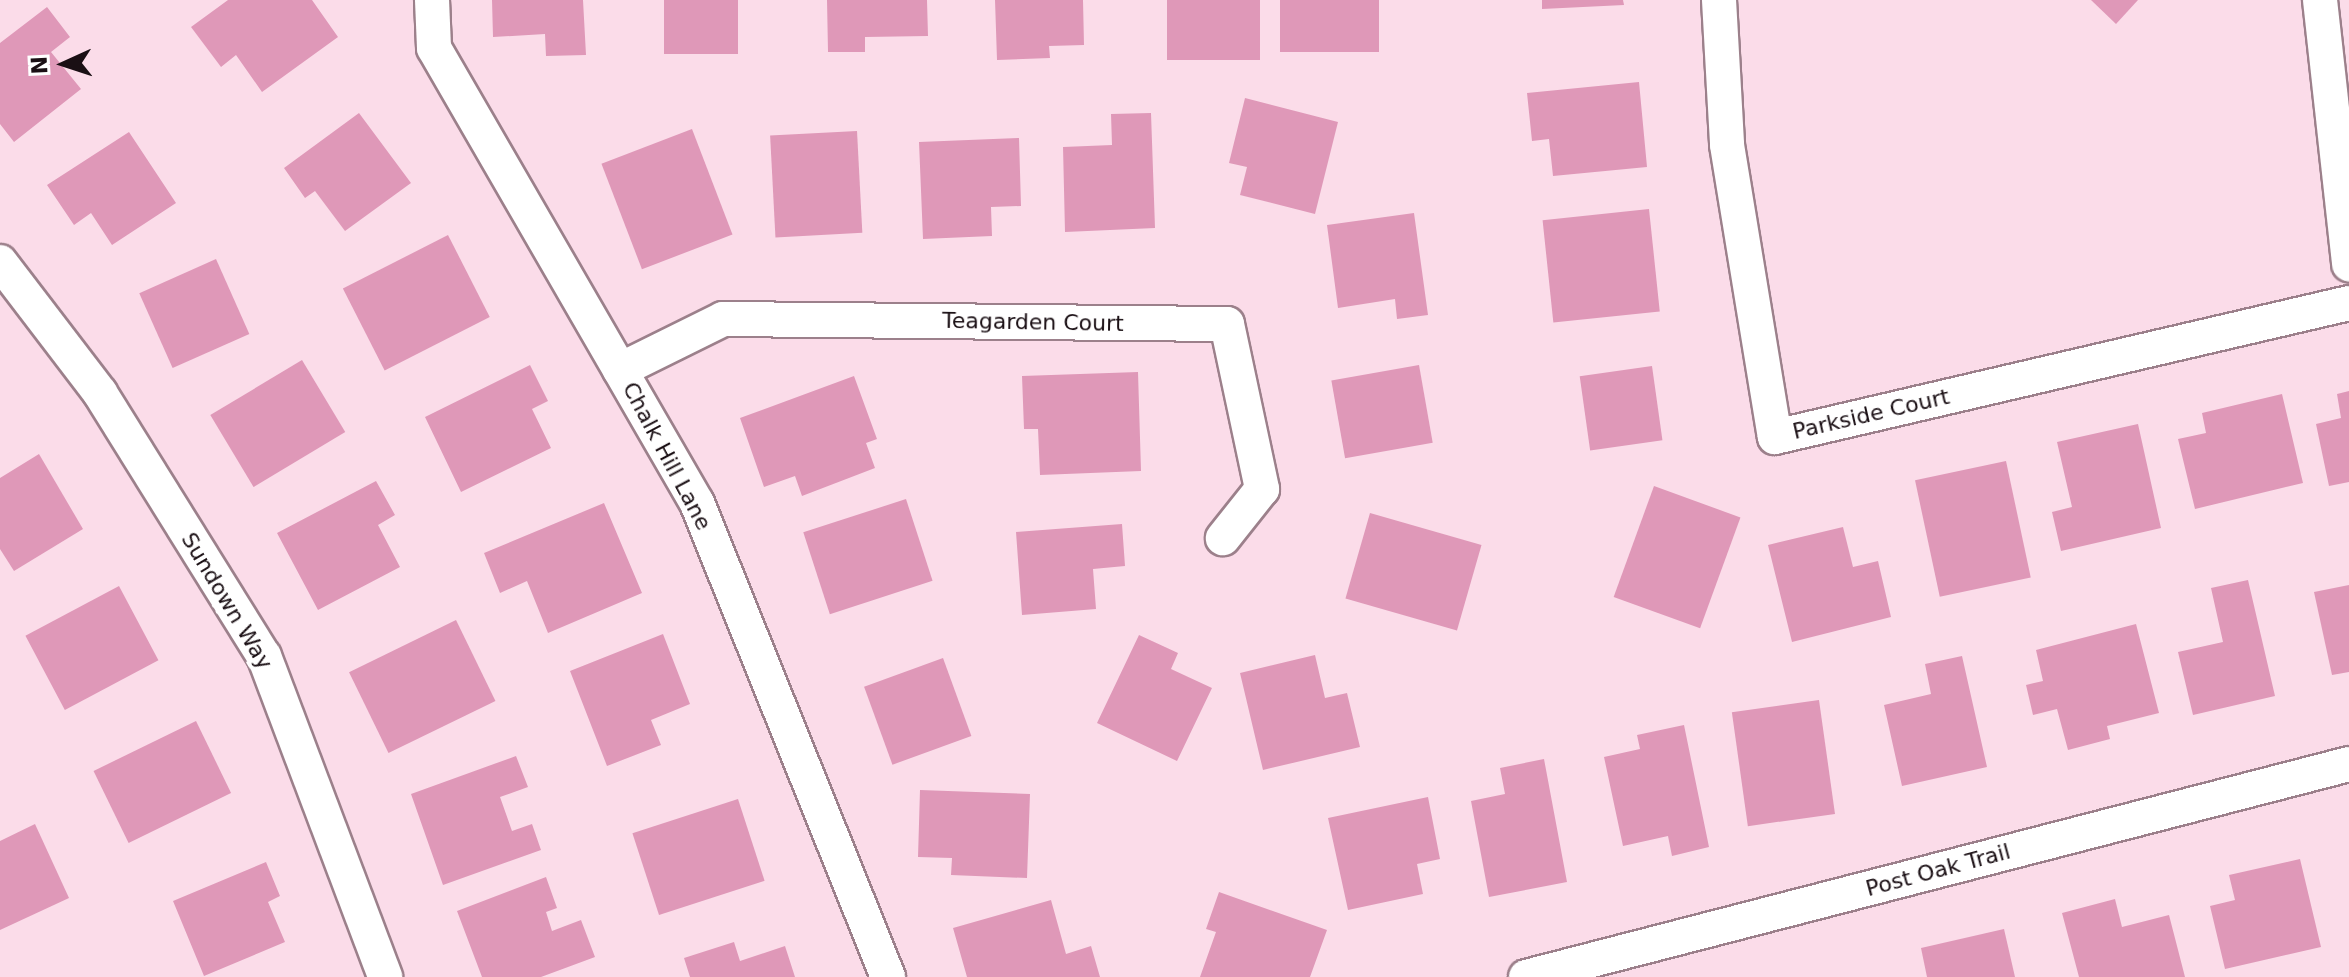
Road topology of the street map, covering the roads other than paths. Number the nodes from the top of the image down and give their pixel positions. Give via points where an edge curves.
1 (432, 0) edge
2 (1719, 0) edge
3 (2320, 0) edge
4 (0, 262) edge
5 (2349, 264) edge
6 (2349, 303) edge
7 (620, 370) junction
8 (1223, 538) dead end
9 (2349, 764) edge
10 (385, 977) edge
11 (888, 977) edge
12 (1526, 977) edge

1 - 7 street, Chalk Hill Lane via 434,48
2 - 6 street, Parkside Court via 1727,145 1775,437
3 - 5 street
4 - 10 street, Sundown Way via 100,393 264,656
7 - 8 street, Teagarden Court via 723,319 1227,324 1262,489
7 - 11 street, Chalk Hill Lane via 697,503
9 - 12 street, Post Oak Trail

